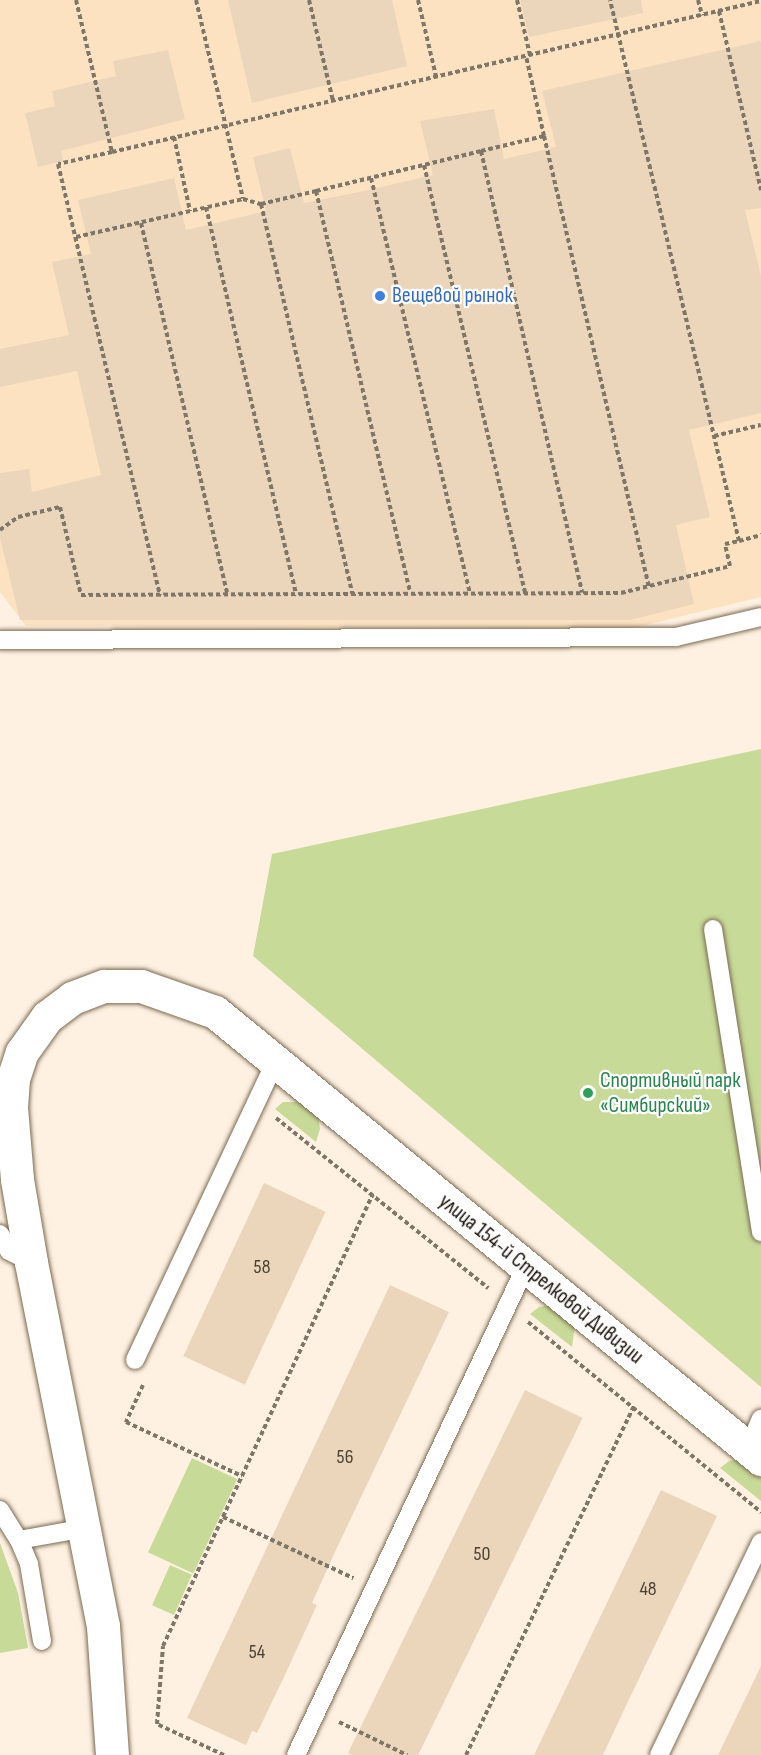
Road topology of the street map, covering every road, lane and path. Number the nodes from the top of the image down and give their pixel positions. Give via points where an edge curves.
1 (76, 0) edge
2 (196, 0) edge
3 (309, 0) edge
4 (418, 0) edge
5 (517, 0) edge
6 (610, 0) edge
7 (698, 0) edge
8 (761, 1) edge
9 (719, 11) junction
10 (702, 15) junction
11 (618, 34) junction
12 (528, 55) junction
13 (436, 76) junction
14 (333, 100) junction
15 (225, 126) junction
16 (544, 136) junction
17 (174, 137) junction
18 (481, 151) junction
19 (112, 152) junction
20 (424, 165) junction
21 (371, 178) junction
22 (761, 190) edge
23 (316, 191) junction
24 (243, 199) junction
25 (261, 204) junction
26 (206, 207) junction
27 (190, 211) junction
28 (141, 222) junction
29 (76, 237) junction
30 (761, 425) edge
31 (714, 436) junction
32 (0, 530) edge
33 (761, 536) edge
34 (739, 541) junction
35 (649, 587) junction
36 (410, 592) junction
37 (470, 592) junction
38 (525, 592) junction
39 (352, 593) junction
40 (582, 593) junction
41 (227, 594) junction
42 (296, 594) junction
43 (160, 595) junction
44 (761, 617) edge
45 (0, 640) edge
46 (713, 929) dead end
47 (10, 1056) edge
48 (276, 1061) junction
49 (373, 1194) dead end
50 (761, 1232) edge
51 (0, 1234) edge
52 (31, 1262) junction
53 (526, 1266) junction
54 (135, 1360) dead end
55 (145, 1379) dead end
56 (634, 1406) dead end
57 (761, 1419) edge
58 (754, 1454) edge
59 (242, 1476) junction
60 (0, 1510) edge
61 (223, 1517) junction
62 (85, 1528) junction
63 (19, 1540) junction
64 (761, 1542) edge
65 (356, 1579) dead end
66 (42, 1641) dead end
67 (333, 1719) dead end
68 (112, 1755) edge
69 (224, 1755) edge
70 (296, 1755) edge
71 (407, 1755) edge
72 (466, 1755) edge
73 (659, 1755) edge

1 - 19 path
2 - 15 path
3 - 14 path
4 - 13 path
5 - 12 path
6 - 11 path
7 - 10 path
8 - 9 path
9 - 10 path
9 - 22 path
10 - 11 path
11 - 12 path
11 - 31 path
12 - 13 path
12 - 16 path
13 - 14 path
14 - 15 path
15 - 17 path
15 - 24 path
16 - 18 path
16 - 35 path
17 - 19 path
17 - 27 path
18 - 20 path
18 - 40 path
19 - 29 path via 58,164
20 - 21 path
20 - 38 path
21 - 23 path
21 - 37 path
23 - 25 path
23 - 36 path
24 - 25 path
24 - 26 path
25 - 39 path
26 - 27 path
26 - 42 path
27 - 28 path
28 - 29 path
28 - 41 path
29 - 43 path
30 - 31 path
31 - 34 path
32 - 43 path via 18,517 60,507 81,595
33 - 34 path
34 - 35 path via 725,544 730,566
35 - 40 path via 621,593
36 - 37 path
36 - 39 path
37 - 38 path
38 - 40 path
39 - 42 path
41 - 42 path
41 - 43 path
44 - 45 lane via 676,637
46 - 50 lane
47 - 48 street, улица 154-й Стрелковой Дивизии via 47,1017 72,999 104,986 141,986 215,1012
47 - 52 street, улица 154-й Стрелковой Дивизии via 17,1179
48 - 53 street, улица 154-й Стрелковой Дивизии
48 - 54 lane
49 - 59 path
51 - 52 lane via 9,1251
52 - 62 street, улица 154-й Стрелковой Дивизии
53 - 58 street, улица 154-й Стрелковой Дивизии
53 - 70 lane
55 - 59 path via 126,1422
56 - 72 path
57 - 58 lane
59 - 61 path
60 - 63 lane
61 - 65 path
61 - 69 path via 163,1646 157,1724
62 - 63 lane
62 - 68 street, улица 154-й Стрелковой Дивизии via 103,1626
63 - 66 lane via 29,1564
64 - 73 lane
67 - 71 path

